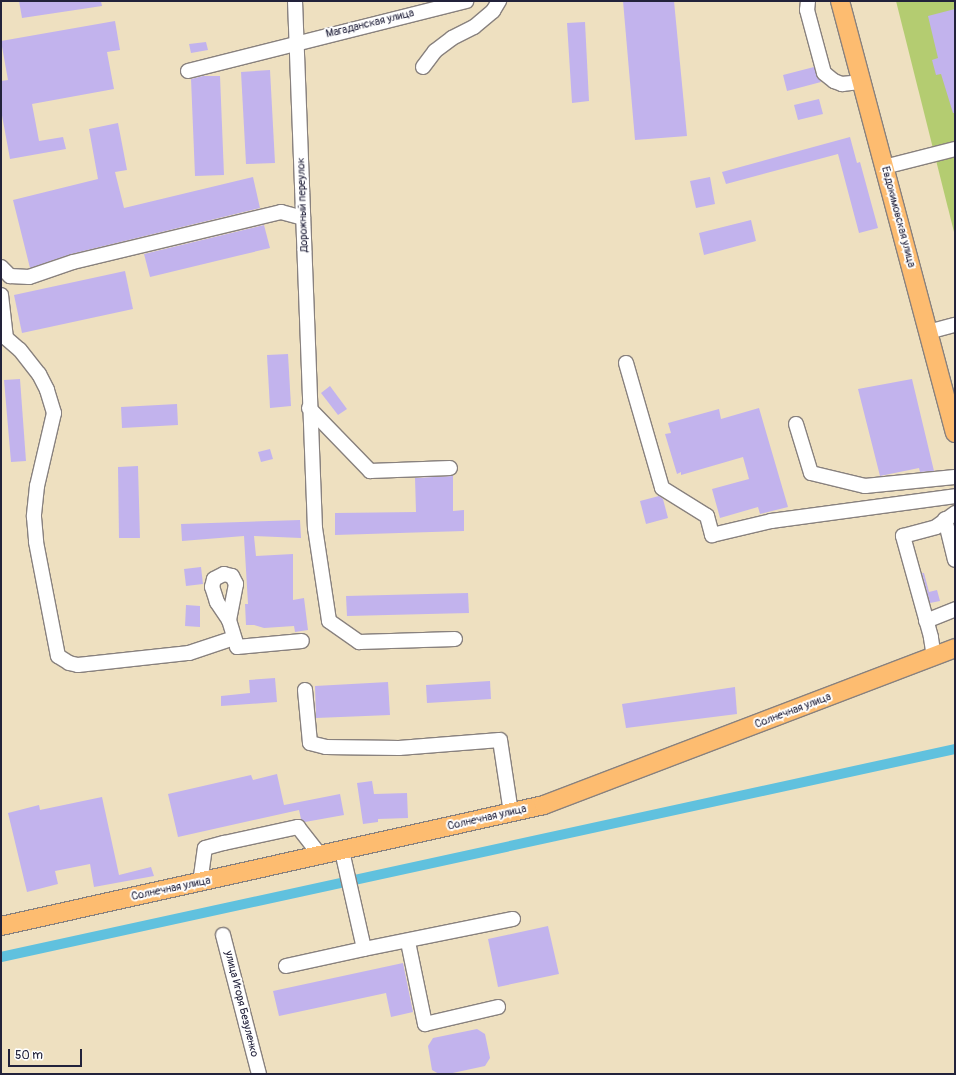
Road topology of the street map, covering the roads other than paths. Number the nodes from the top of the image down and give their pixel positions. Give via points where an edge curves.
1 (295, 1) edge
2 (466, 1) edge
3 (500, 1) edge
4 (808, 1) edge
5 (840, 1) edge
6 (297, 42) junction
7 (423, 67) dead end
8 (188, 71) dead end
9 (862, 82) junction
10 (955, 149) edge
11 (884, 167) junction
12 (303, 218) junction
13 (1, 267) edge
14 (1, 295) edge
15 (955, 325) edge
16 (928, 332) junction
17 (626, 363) dead end
18 (309, 408) junction
19 (796, 424) dead end
20 (955, 434) edge
21 (450, 468) dead end
22 (955, 477) edge
23 (955, 496) edge
24 (950, 516) edge
25 (955, 560) edge
26 (955, 609) edge
27 (229, 620) dead end
28 (926, 621) junction
29 (234, 638) junction
30 (455, 639) dead end
31 (302, 641) dead end
32 (955, 648) edge
33 (934, 657) junction
34 (306, 690) dead end
35 (511, 813) junction
36 (321, 856) junction
37 (343, 856) junction
38 (200, 883) junction
39 (513, 919) dead end
40 (1, 926) edge
41 (223, 935) dead end
42 (408, 942) junction
43 (364, 949) junction
44 (286, 966) dead end
45 (498, 1007) dead end
46 (259, 1074) edge

1 - 6 street, Дорожный переулок
2 - 6 street, Магаданская улица
3 - 7 street via 474,27 435,50
4 - 9 street via 807,10 824,73 842,84
5 - 9 main road, Евдокимовская улица
6 - 8 street, Магаданская улица
6 - 12 street, Дорожный переулок
9 - 11 main road, Евдокимовская улица
10 - 11 street
11 - 16 main road, Евдокимовская улица
12 - 13 street via 281,212 73,262 29,277 10,276
12 - 18 street, Дорожный переулок
14 - 29 street via 6,338 20,350 39,374 54,414 37,486 34,517 36,542 58,656 78,665 189,653
15 - 16 street
16 - 20 main road, Евдокимовская улица
17 - 23 street via 662,488 707,516 712,536 771,521
18 - 21 street via 370,471
18 - 30 street, Дорожный переулок via 315,528 329,621 359,642
19 - 22 street via 811,473 865,486
24 - 25 street
24 - 28 street via 936,527 903,536
26 - 28 street
27 - 29 street
28 - 33 street
29 - 31 street via 237,646
32 - 33 main road, Солнечная улица
33 - 35 main road, Солнечная улица via 544,805
34 - 35 street via 310,743 326,747 399,748 500,740
35 - 37 main road, Солнечная улица
36 - 37 main road, Солнечная улица
36 - 38 main road, Солнечная улица
36 - 38 street via 298,828 224,843 205,848
37 - 43 street
38 - 40 main road, Солнечная улица
39 - 42 street
41 - 46 street, улица Игоря Безуленко
42 - 43 street
42 - 45 street via 425,1024
43 - 44 street

